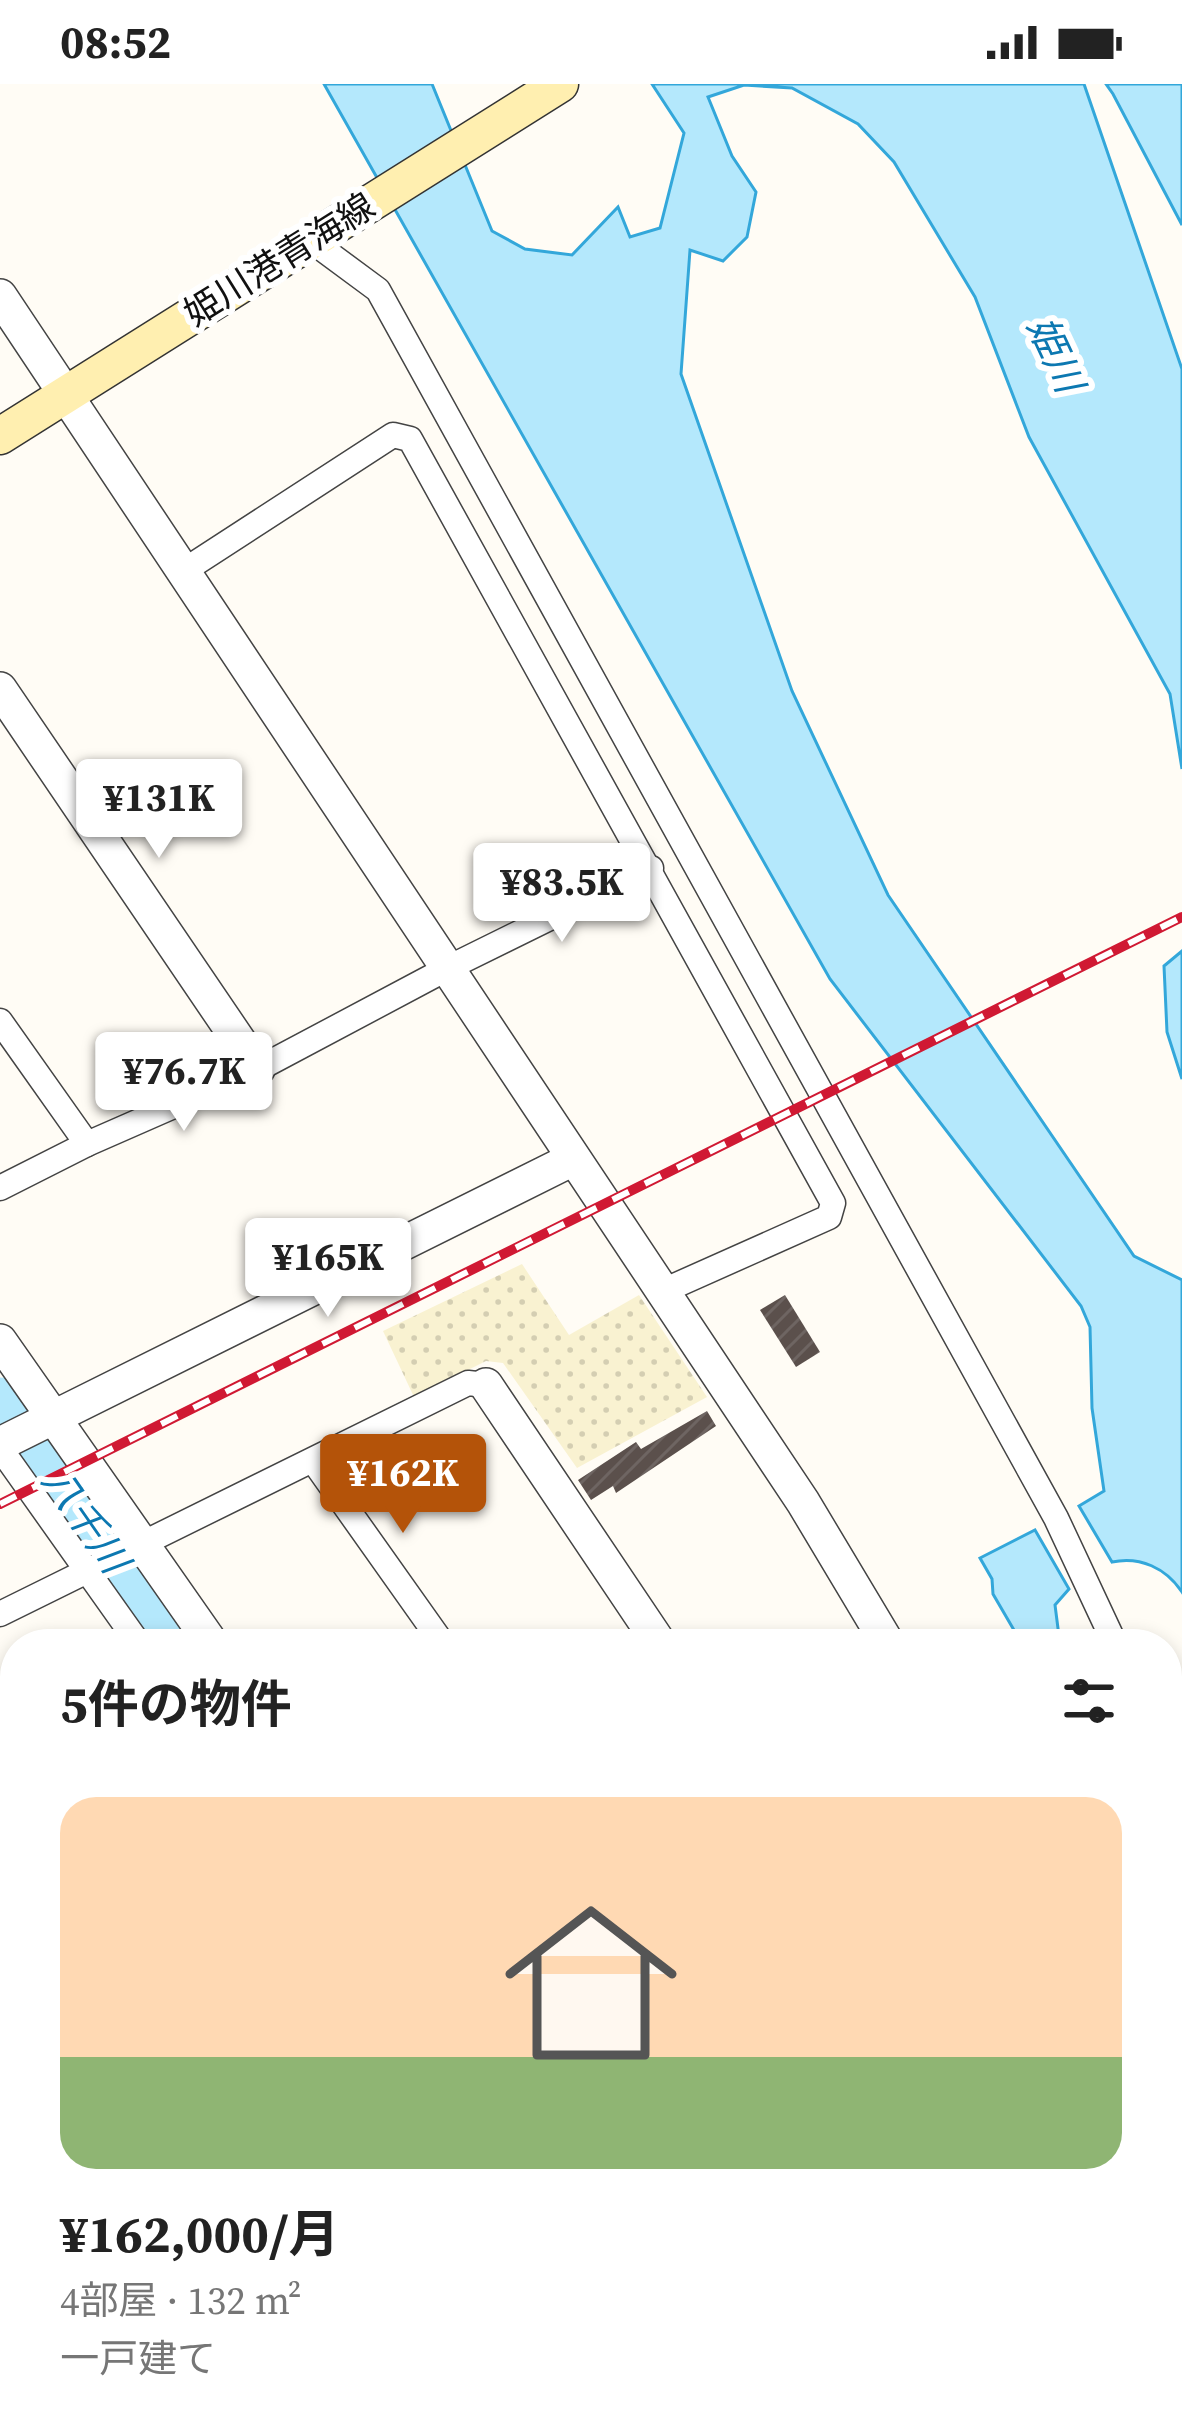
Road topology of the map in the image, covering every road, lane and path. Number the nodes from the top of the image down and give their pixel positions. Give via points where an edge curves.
1 (560, 84) edge
2 (323, 231) junction
3 (0, 296) edge
4 (66, 395) junction
5 (0, 436) edge
6 (182, 572) junction
7 (1, 692) edge
8 (651, 868) junction
9 (448, 968) junction
10 (0, 1021) edge
11 (258, 1069) junction
12 (87, 1144) junction
13 (573, 1159) junction
14 (0, 1188) edge
15 (661, 1292) junction
16 (0, 1341) edge
17 (486, 1384) joint
18 (52, 1418) junction
19 (0, 1446) edge
20 (314, 1462) junction
21 (141, 1544) junction
22 (88, 1571) junction
23 (0, 1615) edge
24 (129, 1629) edge
25 (201, 1629) edge
26 (432, 1629) edge
27 (650, 1629) edge
28 (879, 1629) edge
29 (1108, 1629) edge

1 - 2 main road, 姫川港青海線
2 - 4 main road, 姫川港青海線
2 - 29 street via 378,290 1056,1518
3 - 4 street
4 - 5 main road, 姫川港青海線
4 - 6 street
6 - 8 street via 393,434 410,440
6 - 9 street
7 - 11 street
8 - 9 street
8 - 15 street via 833,1203 829,1217
9 - 11 street
9 - 13 street
10 - 12 street
11 - 12 street
12 - 14 street
13 - 15 street
13 - 18 street
15 - 28 street
16 - 18 street
17 - 20 street via 468,1383
17 - 27 street
18 - 19 street
18 - 21 street
19 - 22 street
20 - 21 street
20 - 26 street
21 - 22 street
21 - 25 street
22 - 23 street
22 - 24 street

